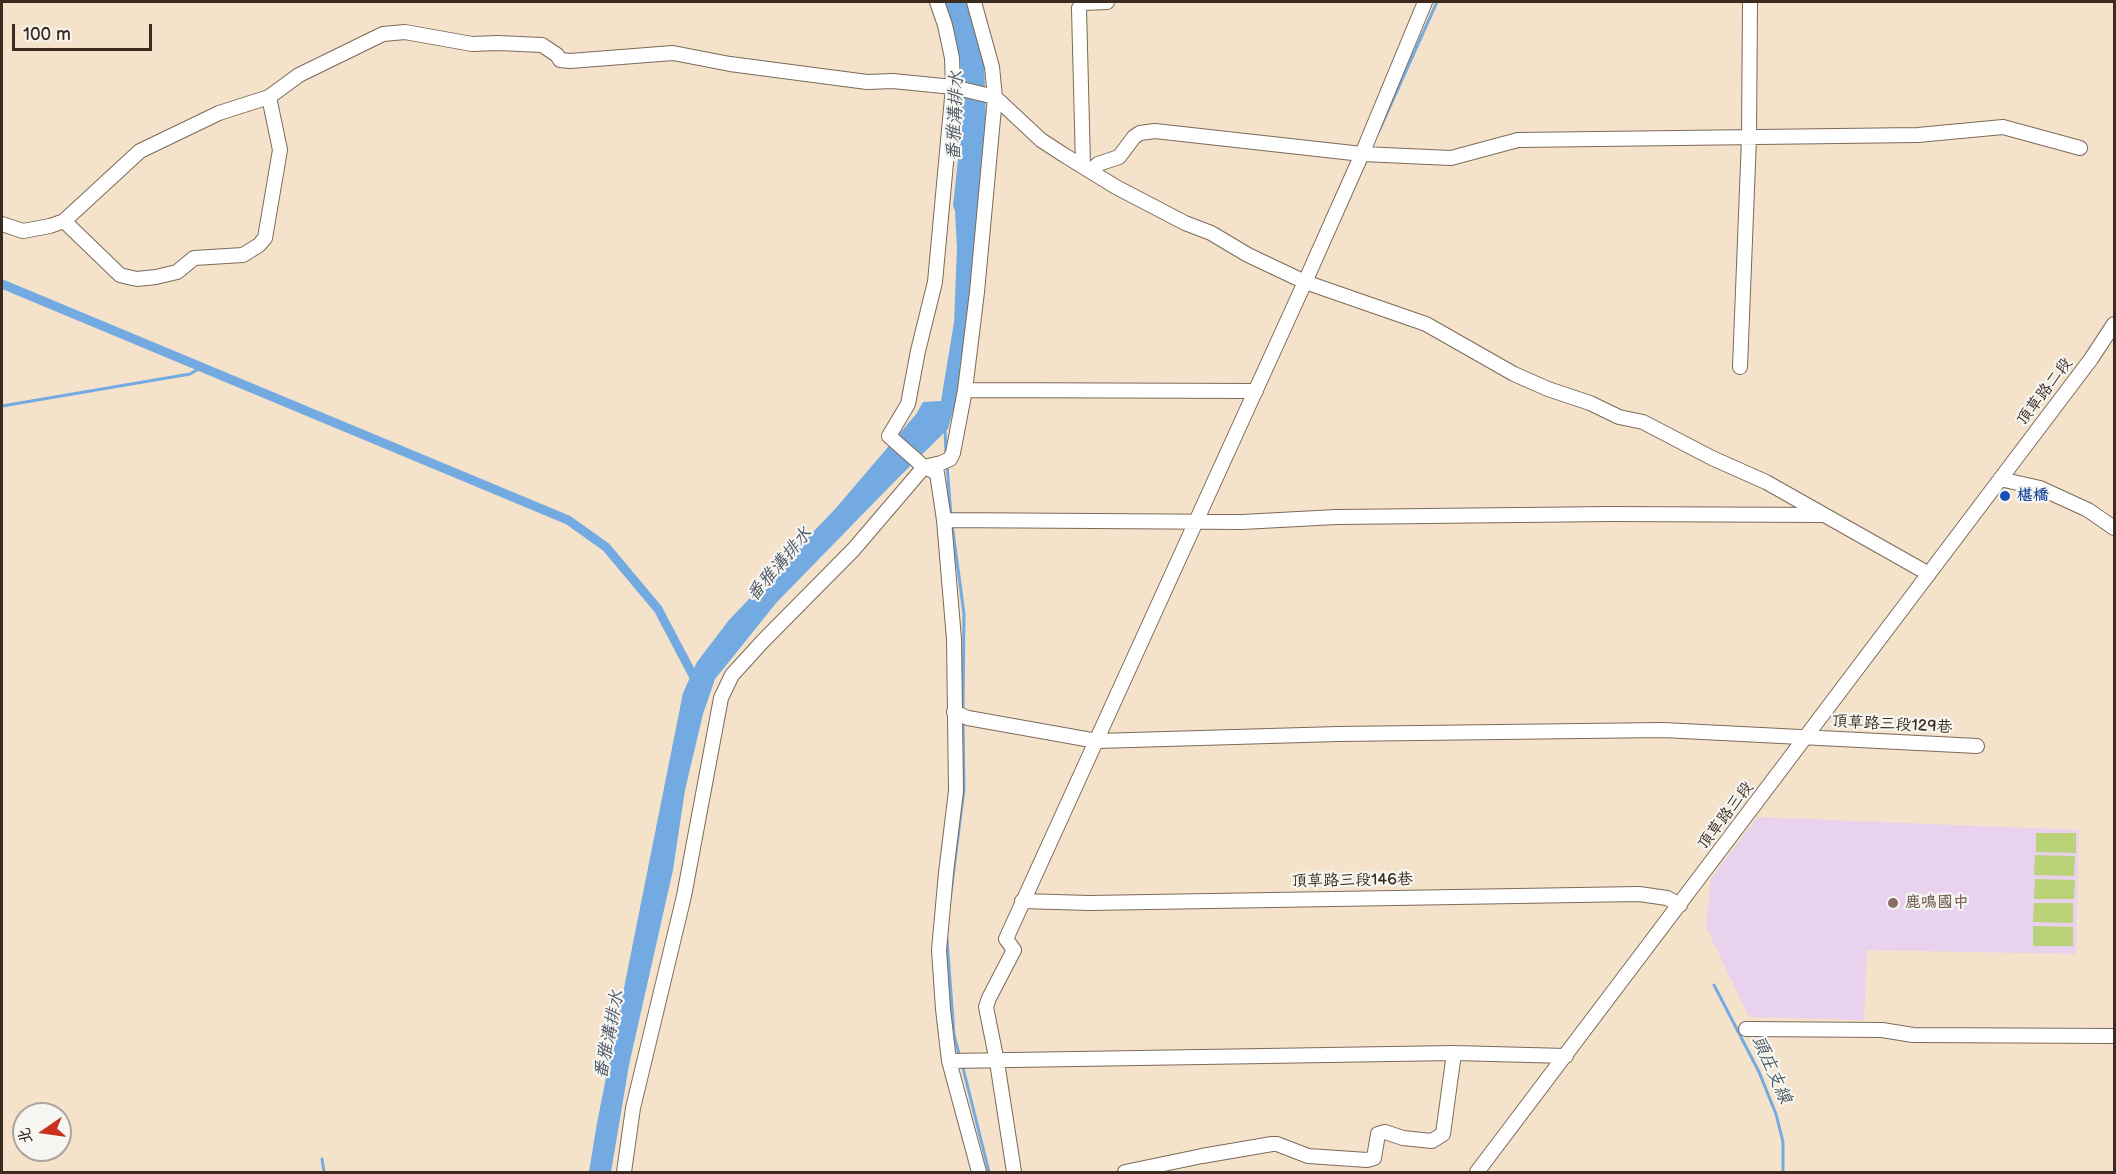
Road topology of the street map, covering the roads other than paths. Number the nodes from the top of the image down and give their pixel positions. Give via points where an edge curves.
1 (937, 2) edge
2 (974, 2) edge
3 (1107, 2) edge
4 (1425, 2) edge
5 (1750, 2) edge
6 (954, 87) junction
7 (269, 97) junction
8 (995, 97) junction
9 (1749, 138) junction
10 (2080, 148) dead end
11 (1362, 154) junction
12 (1087, 168) junction
13 (64, 221) junction
14 (2, 224) edge
15 (1305, 282) junction
16 (2115, 324) edge
17 (1740, 367) dead end
18 (965, 390) junction
19 (1256, 391) junction
20 (924, 466) junction
21 (2000, 479) junction
22 (1826, 515) junction
23 (950, 520) junction
24 (1195, 522) junction
25 (2115, 528) edge
26 (1929, 574) junction
27 (960, 715) junction
28 (1806, 737) junction
29 (1097, 741) junction
30 (1977, 746) dead end
31 (1022, 901) junction
32 (1680, 905) junction
33 (1746, 1029) dead end
34 (2115, 1036) edge
35 (1454, 1053) junction
36 (1566, 1056) junction
37 (949, 1061) junction
38 (997, 1062) junction
39 (624, 1173) edge
40 (979, 1173) edge
41 (1014, 1173) edge
42 (1125, 1173) edge
43 (1477, 1173) edge

1 - 6 street via 952,58
2 - 8 street via 992,67
3 - 12 street via 1082,3 1079,8
4 - 11 street
5 - 9 street
6 - 7 street via 867,82 673,53 560,60 542,45 472,44 405,32 383,34 299,75
6 - 8 street
6 - 20 street via 935,282 908,404 889,436
7 - 13 street via 219,113 140,151
7 - 13 street via 280,150 265,238 243,255 194,258 177,272 137,279 120,275
8 - 12 street via 1041,140
8 - 18 street
9 - 10 street via 1918,135 2002,127
9 - 11 street via 1518,140 1450,158
9 - 17 street
11 - 12 street via 1155,131 1134,137 1119,157
11 - 15 street
12 - 15 street via 1116,187
13 - 14 street via 23,231
15 - 19 street
15 - 22 street via 1426,324 1514,374 1619,417 1643,422
16 - 21 street, 頂草路二段
18 - 19 street
18 - 20 street via 953,453 946,461
19 - 24 street
20 - 23 street via 937,473
20 - 39 street via 854,549 732,675 721,698 684,896 633,1108
21 - 25 street via 2040,488 2088,510
21 - 26 street, 頂草路三段
22 - 24 street via 1336,517
22 - 26 street
23 - 24 street
23 - 27 street
24 - 29 street
26 - 28 street, 頂草路三段
27 - 29 street, 頂草路三段129巷
27 - 37 street via 939,950
28 - 29 street, 頂草路三段129巷 via 1663,730
28 - 30 street, 頂草路三段129巷
28 - 32 street, 頂草路三段
29 - 31 street
31 - 32 street, 頂草路三段146巷 via 1638,894 1667,898
31 - 38 street via 1006,939 1014,950 986,1007
32 - 36 street, 頂草路三段
33 - 34 street
35 - 36 street
35 - 38 street
35 - 42 street via 1443,1134 1432,1141 1385,1132 1378,1134 1374,1158 1367,1160 1308,1156 1272,1144
36 - 43 street, 頂草路三段
37 - 38 street
37 - 40 street
38 - 41 street

